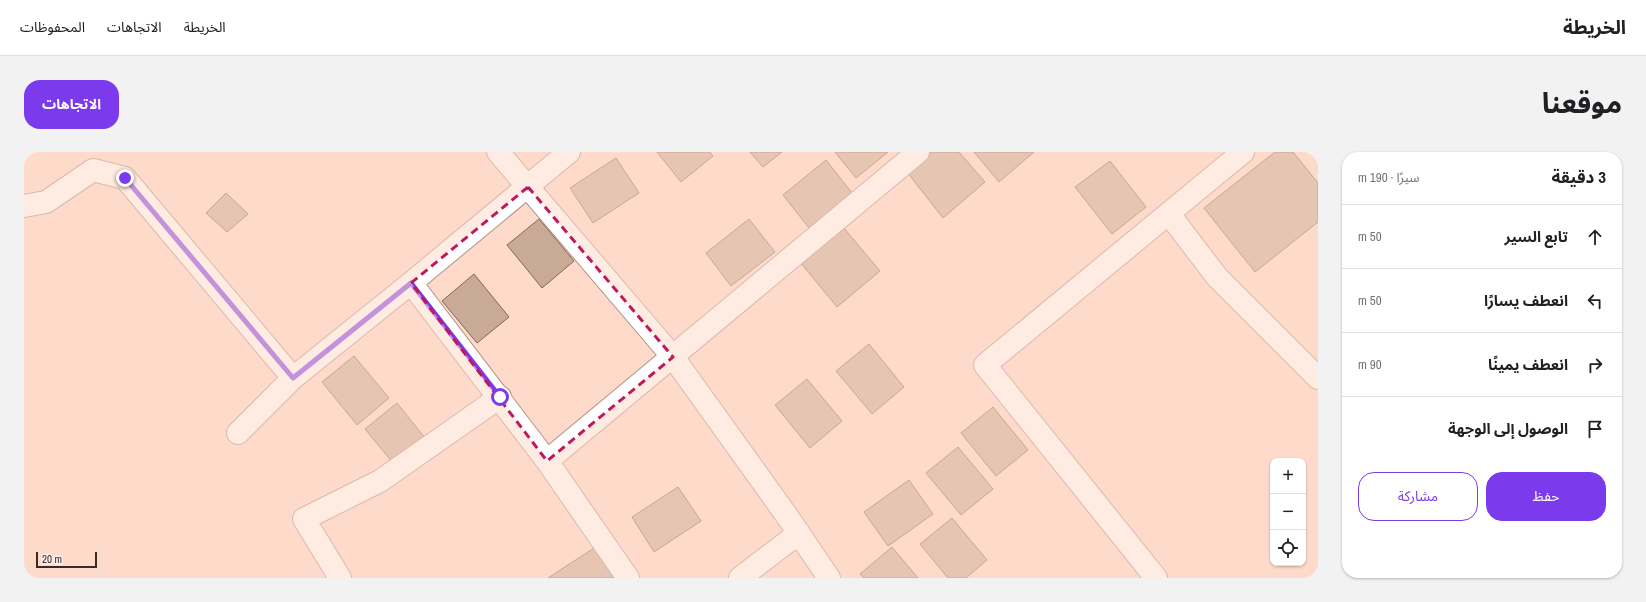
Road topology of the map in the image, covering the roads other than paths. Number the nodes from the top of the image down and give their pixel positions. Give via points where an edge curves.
1 (498, 152) edge
2 (569, 152) edge
3 (918, 152) edge
4 (1243, 152) edge
5 (528, 187) junction
6 (24, 206) edge
7 (1169, 214) junction
8 (411, 283) junction
9 (673, 357) junction
10 (293, 378) junction
11 (1318, 378) edge
12 (500, 397) junction
13 (238, 433) dead end
14 (547, 460) junction
15 (799, 533) junction
16 (340, 578) edge
17 (628, 578) edge
18 (740, 578) edge
19 (829, 578) edge
20 (1156, 578) edge

1 - 5 street
2 - 5 street
3 - 9 street
4 - 7 street
5 - 8 street
5 - 9 street
6 - 10 street via 46,202 94,170 125,178
7 - 11 street via 1217,277
7 - 20 street via 984,365
8 - 10 street
8 - 12 street
9 - 14 street
9 - 15 street
10 - 13 street
12 - 14 street
12 - 16 street via 380,481 304,518
14 - 17 street
15 - 18 street
15 - 19 street

